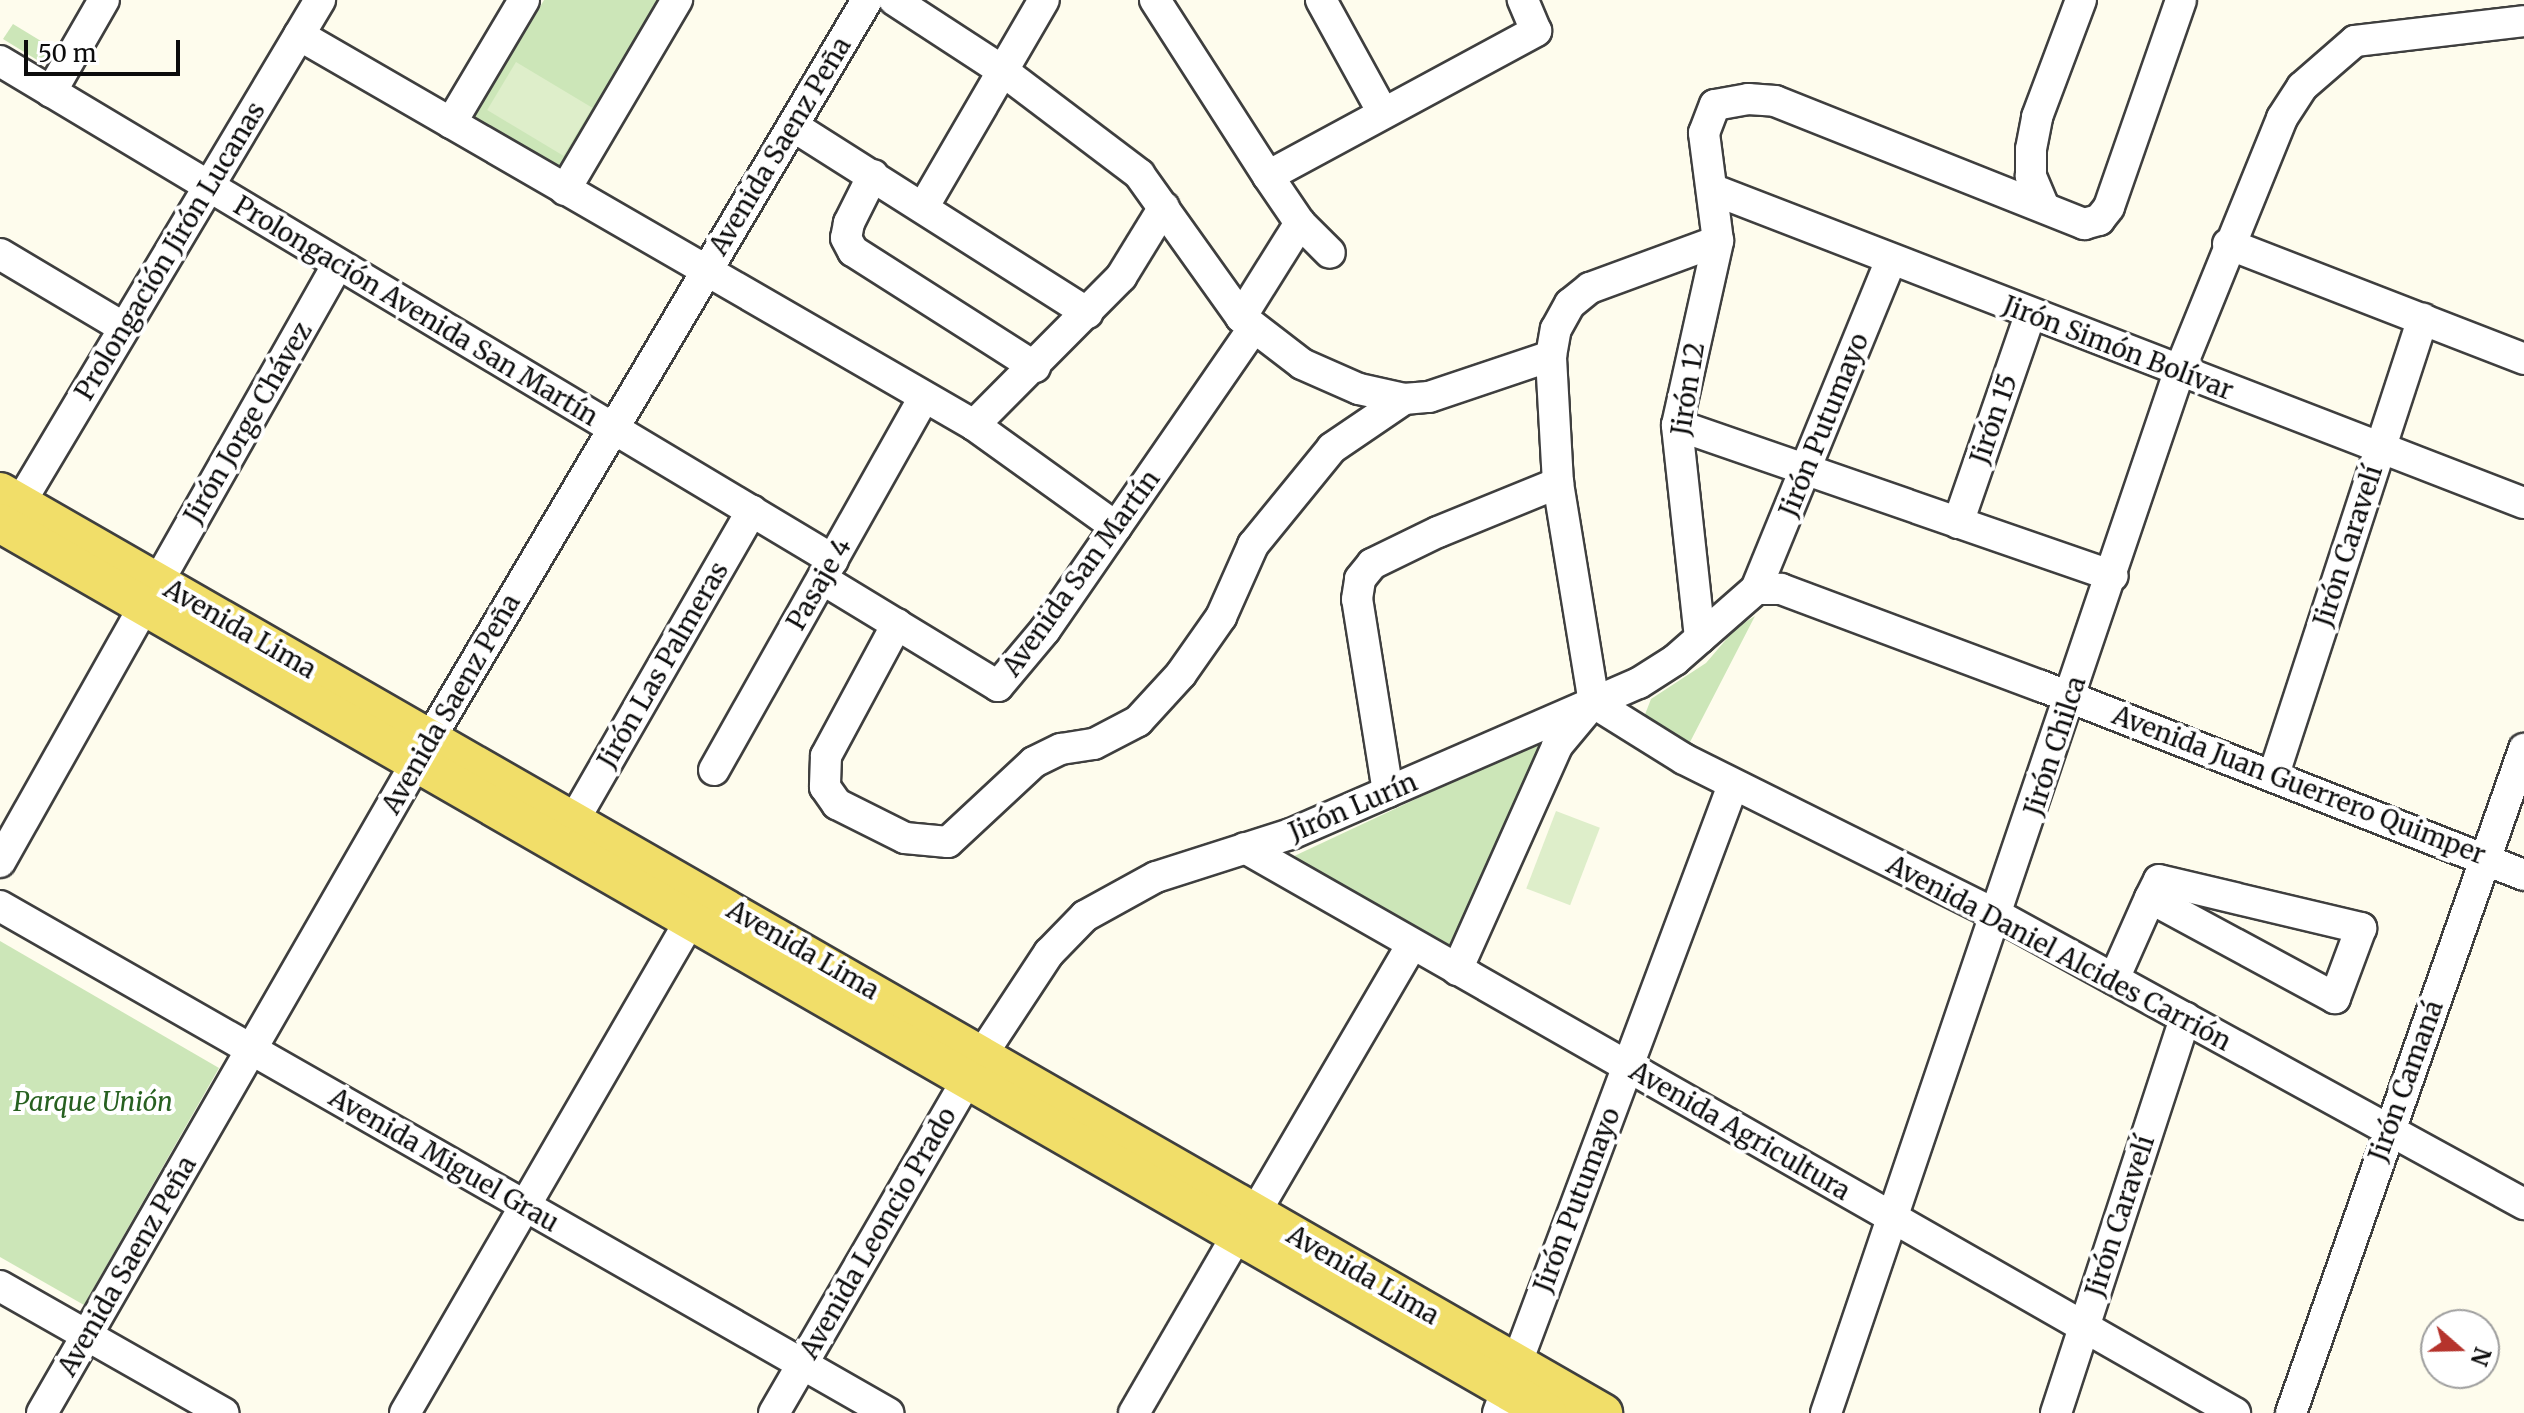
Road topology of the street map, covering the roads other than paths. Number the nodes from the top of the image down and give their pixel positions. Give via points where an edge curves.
1 (104, 0) edge
2 (320, 0) edge
3 (524, 0) edge
4 (677, 0) edge
5 (867, 0) edge
6 (894, 0) edge
7 (1044, 0) edge
8 (1155, 0) edge
9 (1321, 0) edge
10 (1523, 0) edge
11 (2081, 0) edge
12 (2181, 0) edge
13 (2524, 21) edge
14 (299, 35) junction
15 (0, 61) edge
16 (1003, 71) junction
17 (51, 92) junction
18 (1383, 113) junction
19 (451, 123) junction
20 (793, 126) junction
21 (873, 175) junction
22 (1268, 176) junction
23 (209, 186) junction
24 (565, 190) junction
25 (1714, 190) junction
26 (924, 206) junction
27 (1164, 207) junction
28 (2044, 207) junction
29 (1300, 223) junction
30 (1718, 241) junction
31 (2228, 244) junction
32 (1330, 253) dead end
33 (0, 254) edge
34 (1891, 260) junction
35 (338, 264) junction
36 (706, 272) junction
37 (1088, 313) junction
38 (2030, 315) junction
39 (2423, 319) junction
40 (1247, 323) junction
41 (124, 328) junction
42 (1551, 356) junction
43 (2524, 359) edge
44 (1035, 367) junction
45 (2179, 372) junction
46 (924, 398) junction
47 (1404, 399) junction
48 (974, 425) junction
49 (1677, 425) junction
50 (613, 429) junction
51 (2380, 448) junction
52 (1805, 470) junction
53 (1558, 483) junction
54 (2524, 503) edge
55 (7, 506) edge
56 (752, 511) junction
57 (1958, 523) junction
58 (1116, 527) junction
59 (827, 570) junction
60 (2113, 576) junction
61 (1756, 589) junction
62 (151, 594) junction
63 (897, 624) junction
64 (1700, 638) junction
65 (2070, 697) junction
66 (1594, 703) junction
67 (424, 749) junction
68 (2524, 749) edge
69 (714, 770) dead end
70 (2274, 774) junction
71 (1733, 785) junction
72 (1388, 792) junction
73 (574, 820) junction
74 (1245, 848) junction
75 (2488, 856) junction
76 (0, 862) edge
77 (2524, 875) edge
78 (2150, 898) junction
79 (0, 906) edge
80 (1999, 916) junction
81 (690, 921) junction
82 (1412, 944) junction
83 (1457, 970) junction
84 (2114, 979) junction
85 (2185, 1018) junction
86 (251, 1050) junction
87 (975, 1065) junction
88 (1627, 1067) junction
89 (2388, 1129) junction
90 (2524, 1204) edge
91 (526, 1207) junction
92 (1891, 1218) junction
93 (1246, 1224) junction
94 (0, 1286) edge
95 (2084, 1327) junction
96 (87, 1335) junction
97 (802, 1364) junction
98 (1507, 1389) edge
99 (42, 1413) edge
100 (224, 1413) edge
101 (405, 1413) edge
102 (774, 1413) edge
103 (888, 1413) edge
104 (1134, 1413) edge
105 (1547, 1413) edge
106 (1603, 1413) edge
107 (1826, 1413) edge
108 (2056, 1413) edge
109 (2235, 1413) edge
110 (2291, 1413) edge

1 - 17 street
2 - 14 street, Prolongación Jirón Lucanas
3 - 19 street
4 - 24 street
5 - 20 street, Avenida Saenz Peña
6 - 16 street
7 - 16 street
8 - 22 street
9 - 18 street
10 - 18 street via 1536,31
11 - 28 street via 2037,117 2031,149 2031,176
12 - 28 street via 2109,207 2099,220 2084,224
13 - 31 street, Jirón Chilca via 2423,35 2369,36 2347,47 2302,87 2273,137
14 - 19 street
14 - 23 street, Prolongación Jirón Lucanas
15 - 17 street, Prolongación Avenida San Martín
16 - 26 street
16 - 27 street via 1131,167
17 - 23 street, Prolongación Avenida San Martín
18 - 22 street
19 - 24 street
20 - 21 street
20 - 36 street, Avenida Saenz Peña
21 - 26 street
21 - 44 street via 849,223 846,238 853,251
22 - 29 street
23 - 35 street, Prolongación Avenida San Martín
23 - 41 street, Prolongación Jirón Lucanas
24 - 36 street
25 - 28 street, Jirón 12 via 1704,133 1715,105 1748,99 1775,101
25 - 30 street, Jirón 12
25 - 34 street, Jirón Simón Bolívar
26 - 37 street
27 - 37 street via 1137,255
27 - 40 street
29 - 32 street
29 - 40 street, Avenida San Martín
30 - 42 street via 1590,288 1570,304 1556,329
30 - 49 street, Jirón 12
31 - 39 street
31 - 45 street, Jirón Chilca
33 - 41 street
34 - 38 street, Jirón Simón Bolívar
34 - 52 street, Jirón Putumayo
35 - 50 street, Prolongación Avenida San Martín
35 - 62 street, Jirón Jorge Chávez
36 - 46 street
36 - 50 street, Avenida Saenz Peña
37 - 44 street
38 - 45 street, Jirón Simón Bolívar
38 - 57 street, Jirón 15
39 - 43 street
39 - 51 street, Jirón Caravelí
40 - 47 street via 1302,364 1359,389
40 - 58 street, Avenida San Martín
41 - 55 street, Prolongación Jirón Lucanas
42 - 47 street via 1429,397
42 - 53 street
44 - 48 street
45 - 51 street, Jirón Simón Bolívar
45 - 60 street, Jirón Chilca
46 - 48 street
46 - 59 street, Pasaje 4
47 - 63 street via 1332,448 1253,545 1221,617 1181,674 1138,721 1094,744 1061,749 1034,762 948,842 905,838 837,804 825,787 826,756
48 - 58 street
49 - 52 street
49 - 64 street, Jirón 12
50 - 56 street, Prolongación Avenida San Martín
50 - 67 street, Avenida Saenz Peña
51 - 54 street, Jirón Simón Bolívar
51 - 70 street, Jirón Caravelí
52 - 57 street
52 - 61 street, Jirón Putumayo
53 - 66 street
53 - 72 street via 1411,545 1372,564 1360,579 1357,599
55 - 62 main road, Avenida Lima
56 - 59 street, Prolongación Avenida San Martín
56 - 73 street, Jirón Las Palmeras
57 - 60 street
58 - 63 street, Avenida San Martín via 1045,630 998,686
59 - 63 street, Avenida San Martín
59 - 69 street, Pasaje 4
60 - 65 street, Jirón Chilca
61 - 64 street, Jirón Lurín
61 - 65 street, Avenida Juan Guerrero Quimper via 1781,589
62 - 67 main road, Avenida Lima
62 - 76 street, Jirón Jorge Chávez
64 - 66 street, Jirón Lurín via 1639,683
65 - 70 street, Avenida Juan Guerrero Quimper
65 - 80 street, Jirón Chilca
66 - 71 street, Avenida Daniel Alcides Carrión
66 - 72 street, Jirón Lurín
66 - 83 street via 1557,746
67 - 73 main road, Avenida Lima
67 - 81 main road, Avenida Lima
67 - 86 street, Avenida Saenz Peña
68 - 75 street, Jirón Camaná
70 - 75 street, Avenida Juan Guerrero Quimper
71 - 80 street, Avenida Daniel Alcides Carrión
71 - 88 street, Jirón Putumayo
72 - 74 street, Jirón Lurín
73 - 87 main road, Avenida Lima
74 - 82 street, Avenida Agricultura
74 - 87 street, Jirón Lurín via 1156,877 1085,916 1049,953
75 - 77 street, Avenida Juan Guerrero Quimper
75 - 89 street, Jirón Camaná
78 - 78 street via 2335,998 2361,928 2159,880
78 - 84 street
79 - 86 street, Avenida Miguel Grau
80 - 84 street, Avenida Daniel Alcides Carrión
80 - 92 street, Jirón Chilca
81 - 87 main road, Avenida Lima
81 - 91 street
82 - 83 street, Avenida Agricultura
82 - 93 street
83 - 88 street, Avenida Agricultura
84 - 85 street, Avenida Daniel Alcides Carrión
85 - 89 street, Avenida Daniel Alcides Carrión
85 - 95 street, Jirón Caravelí
86 - 91 street, Avenida Miguel Grau
86 - 96 street, Avenida Saenz Peña
87 - 93 main road, Avenida Lima
87 - 97 street, Avenida Leoncio Prado
88 - 92 street, Avenida Agricultura
88 - 98 street, Jirón Putumayo
89 - 90 street, Avenida Daniel Alcides Carrión
89 - 110 street, Jirón Camaná
91 - 97 street, Avenida Miguel Grau
91 - 101 street
92 - 95 street, Avenida Agricultura
92 - 107 street, Jirón Chilca
93 - 98 main road, Avenida Lima
93 - 104 street
94 - 96 street
95 - 108 street, Jirón Caravelí
95 - 109 street, Avenida Agricultura
96 - 99 street, Avenida Saenz Peña
96 - 100 street
97 - 102 street, Avenida Leoncio Prado
97 - 103 street, Avenida Miguel Grau
98 - 105 main road, Avenida Lima
98 - 106 main road, Avenida Lima

